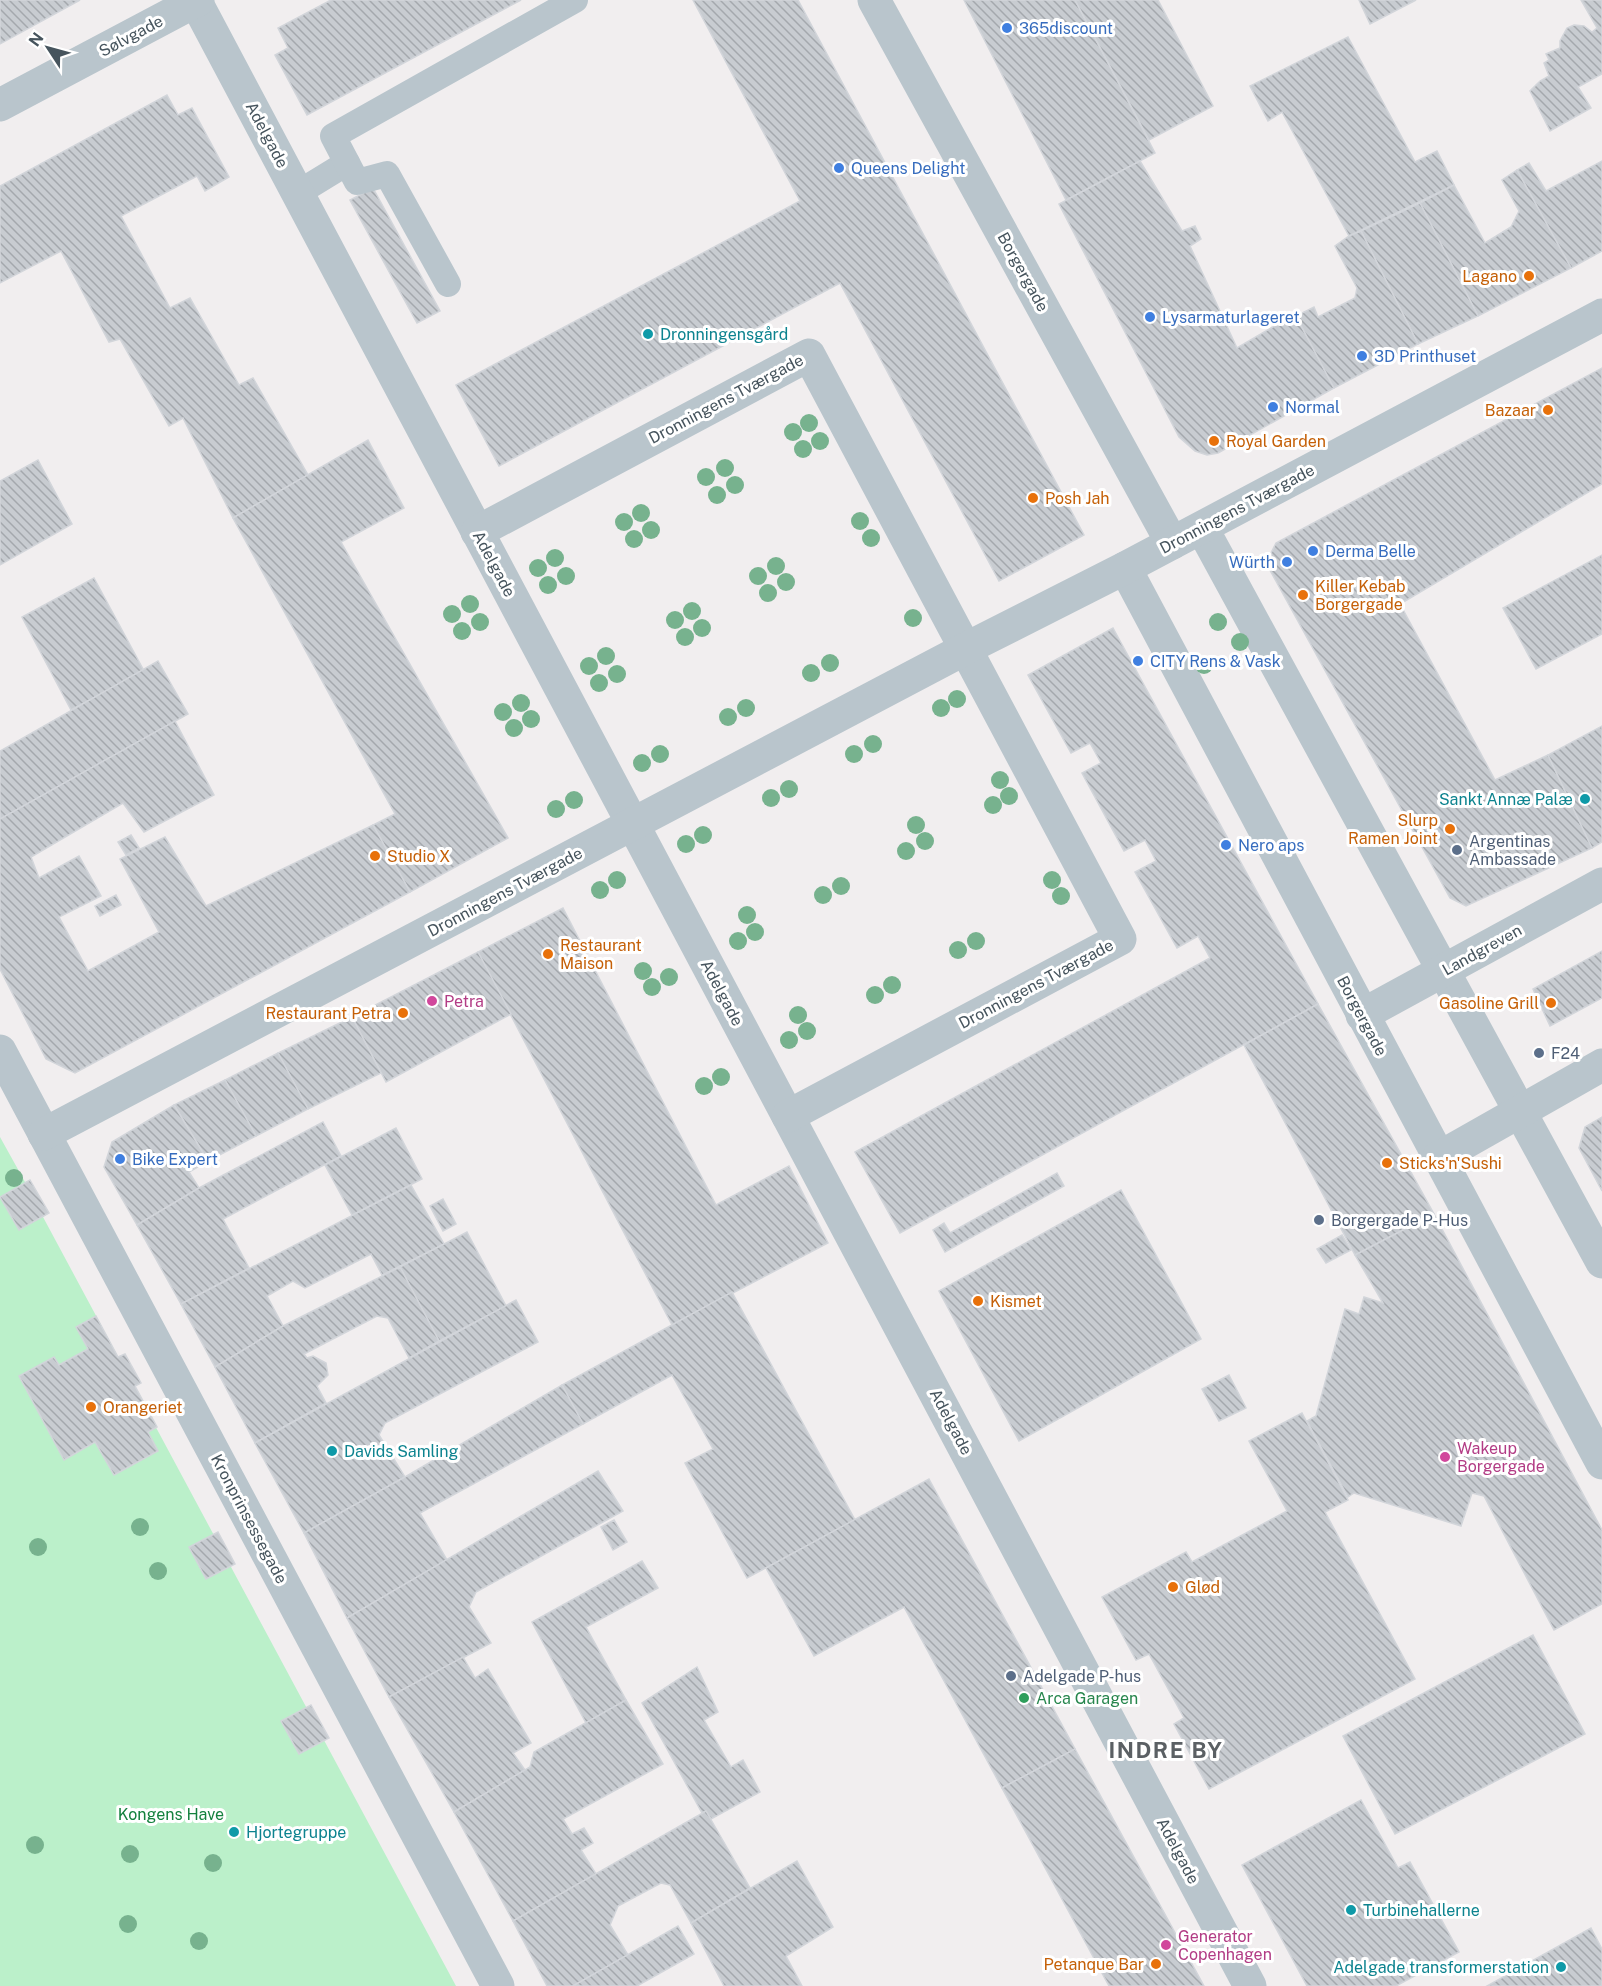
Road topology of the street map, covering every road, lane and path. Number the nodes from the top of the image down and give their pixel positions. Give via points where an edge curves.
1 (196, 0) edge
2 (575, 0) edge
3 (874, 0) edge
4 (0, 105) edge
5 (347, 163) junction
6 (298, 193) junction
7 (448, 284) dead end
8 (1602, 315) edge
9 (1202, 528) junction
10 (477, 532) junction
11 (1172, 543) junction
12 (1125, 568) junction
13 (965, 648) junction
14 (633, 824) junction
15 (1602, 884) edge
16 (1444, 971) junction
17 (1362, 1015) junction
18 (0, 1051) edge
19 (1602, 1065) edge
20 (1521, 1109) junction
21 (788, 1116) junction
22 (44, 1134) junction
23 (1438, 1158) junction
24 (1602, 1262) edge
25 (1602, 1463) edge
26 (498, 1986) edge
27 (1250, 1986) edge

1 - 4 street, Sølvgade
1 - 6 street, Adelgade
2 - 5 lane via 333,136
3 - 11 street, Borgergade
5 - 6 lane
5 - 7 lane via 357,182 387,174
6 - 10 street, Adelgade
8 - 9 street, Dronningens Tværgade
9 - 11 street, Dronningens Tværgade
9 - 16 street
10 - 13 street, Dronningens Tværgade via 809,355
10 - 14 street, Adelgade
11 - 12 street, Dronningens Tværgade
12 - 13 street, Dronningens Tværgade
12 - 17 street, Borgergade
13 - 14 street, Dronningens Tværgade
13 - 21 street, Dronningens Tværgade via 1120,939
14 - 21 street, Adelgade
14 - 22 street, Dronningens Tværgade
15 - 16 street, Landgreven
16 - 17 street, Landgreven
16 - 20 street
17 - 23 street, Borgergade
18 - 22 street, Kronprinsessegade
19 - 20 street
20 - 23 street
20 - 24 street
21 - 27 street, Adelgade
22 - 26 street, Kronprinsessegade
23 - 25 street, Borgergade

